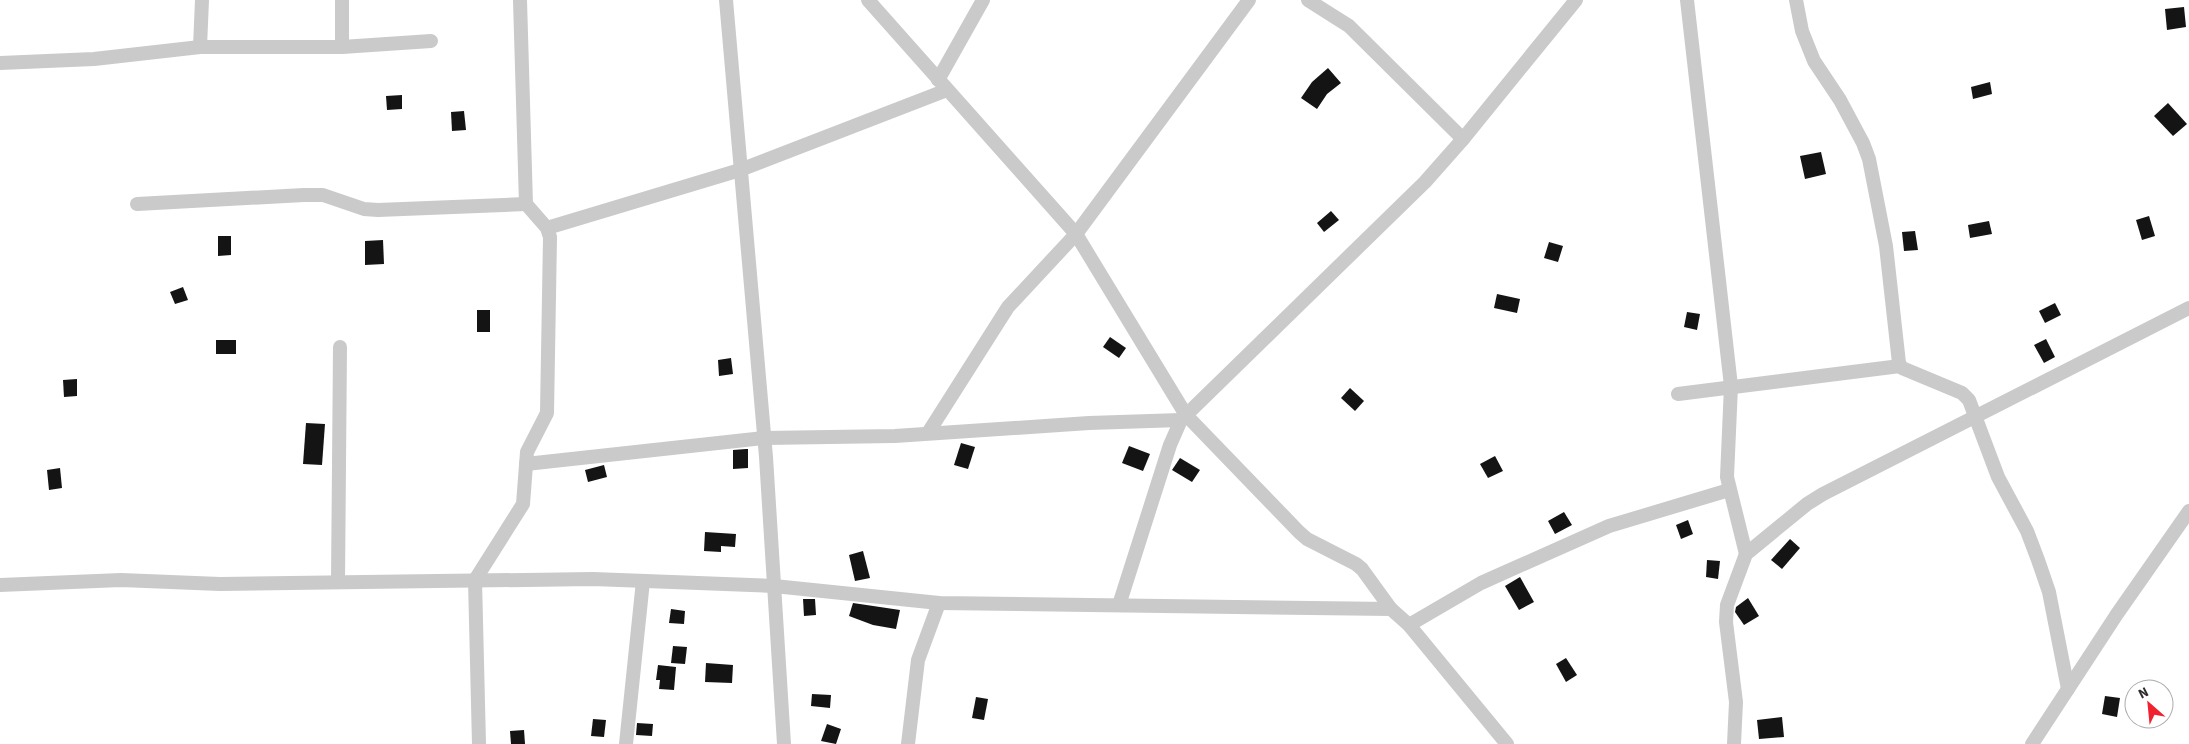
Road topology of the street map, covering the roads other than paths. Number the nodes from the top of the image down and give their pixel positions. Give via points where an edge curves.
1 (202, 0) edge
2 (342, 0) edge
3 (520, 0) edge
4 (726, 0) edge
5 (868, 0) edge
6 (982, 0) edge
7 (1250, 0) edge
8 (1308, 0) edge
9 (1576, 0) edge
10 (1687, 0) edge
11 (1796, 0) edge
12 (431, 42) dead end
13 (200, 47) junction
14 (342, 47) junction
15 (0, 63) edge
16 (942, 85) junction
17 (1463, 139) junction
18 (740, 170) junction
19 (137, 204) dead end
20 (526, 204) junction
21 (547, 228) junction
22 (1076, 234) junction
23 (2189, 308) edge
24 (340, 347) dead end
25 (1900, 366) junction
26 (1731, 386) junction
27 (1678, 394) dead end
28 (1184, 417) junction
29 (1976, 418) junction
30 (928, 433) junction
31 (764, 438) junction
32 (526, 464) junction
33 (1729, 490) junction
34 (2189, 511) edge
35 (1746, 554) junction
36 (475, 580) junction
37 (643, 580) junction
38 (338, 582) junction
39 (0, 585) edge
40 (774, 586) junction
41 (939, 602) junction
42 (1119, 605) junction
43 (1391, 609) junction
44 (1409, 625) junction
45 (2068, 690) junction
46 (479, 744) edge
47 (626, 744) edge
48 (784, 744) edge
49 (908, 744) edge
50 (1507, 744) edge
51 (1734, 744) edge
52 (2032, 744) edge

1 - 13 street
2 - 14 street
3 - 20 street
4 - 18 street
5 - 16 street
6 - 16 street
7 - 22 street
8 - 17 street via 1350,26
9 - 17 street
10 - 26 street
11 - 25 street via 1800,27 1812,57 1840,100 1869,160 1886,246
12 - 14 street
13 - 14 street
13 - 15 street via 94,59
16 - 18 street
16 - 22 street
17 - 28 street via 1425,182
18 - 21 street
18 - 31 street
19 - 20 street via 304,195 323,195 364,209 378,210
20 - 21 street
21 - 32 street via 550,237 547,413 527,452
22 - 28 street
22 - 30 street via 1008,307
23 - 29 street
24 - 38 street
25 - 26 street
25 - 29 street via 1962,393 1969,400
26 - 27 street
26 - 33 street
28 - 30 street
28 - 42 street via 1170,445
28 - 43 street via 1307,539 1362,569
29 - 35 street via 1823,494
29 - 45 street via 1998,477 2026,531 2049,592
30 - 31 street
31 - 32 street
31 - 40 street
32 - 36 street via 523,504
33 - 35 street
33 - 44 street via 1609,526 1481,583
34 - 45 street
35 - 51 street via 1726,612 1736,702
36 - 37 street
36 - 38 street
36 - 46 street
37 - 40 street
37 - 47 street
38 - 39 street via 220,584 121,580
40 - 41 street
40 - 48 street
41 - 42 street
41 - 49 street via 918,660
42 - 43 street
43 - 44 street
44 - 50 street
45 - 52 street

